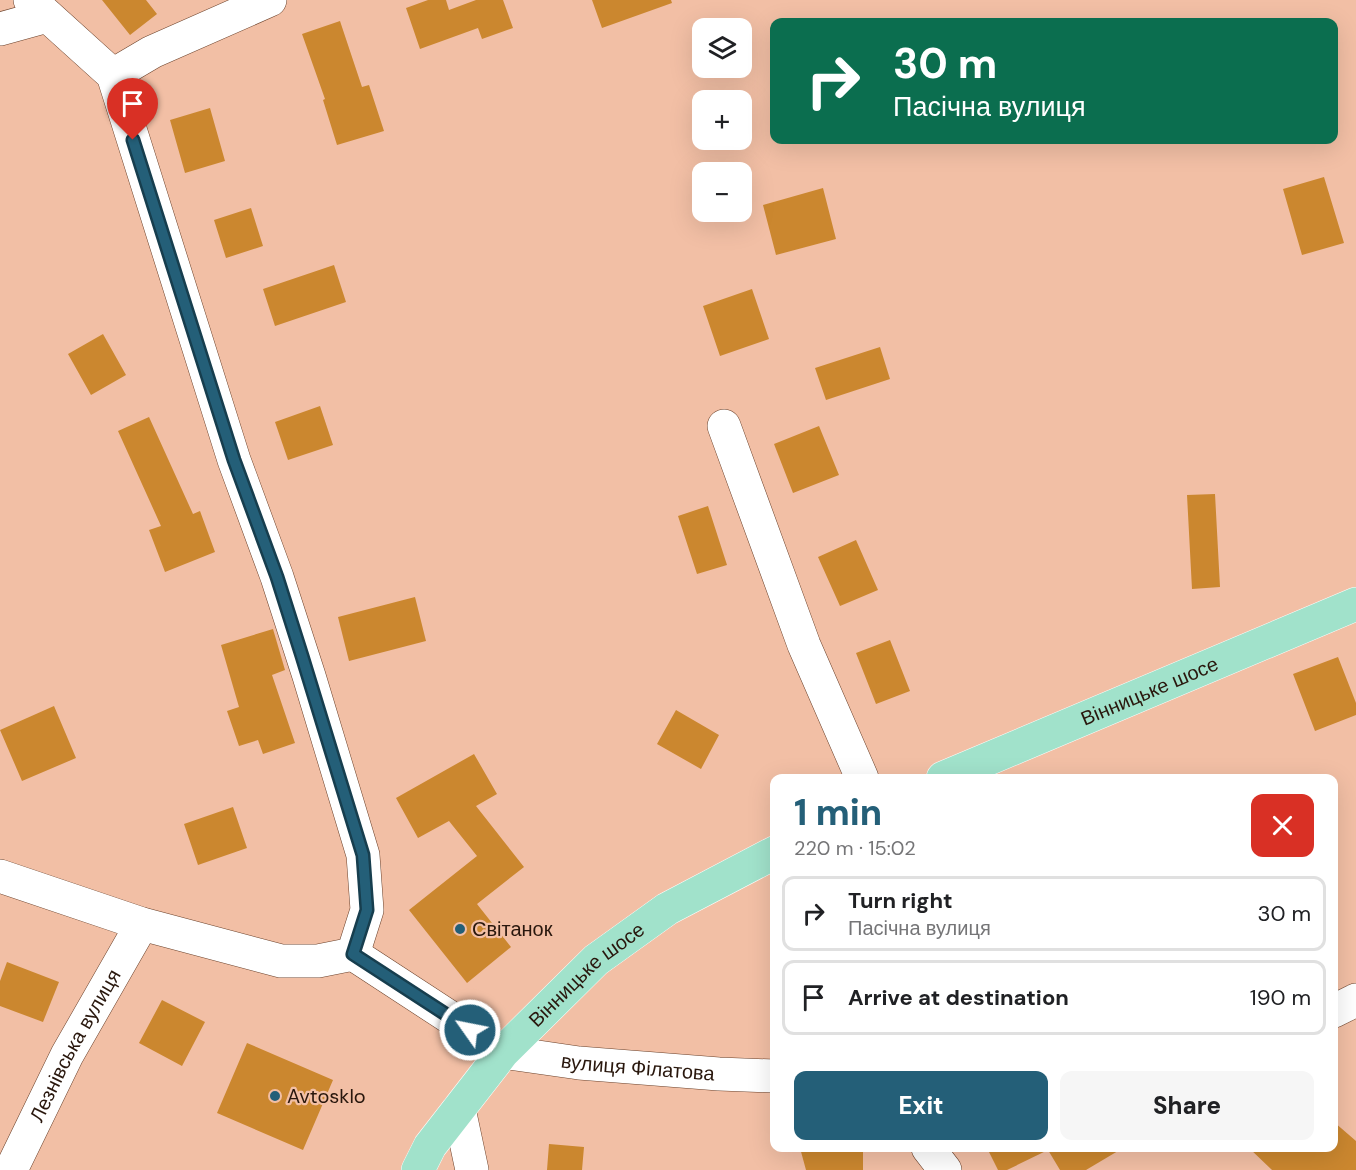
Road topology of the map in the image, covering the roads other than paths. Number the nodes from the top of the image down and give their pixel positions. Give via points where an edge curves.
1 (270, 0) edge
2 (38, 8) edge
3 (0, 29) edge
4 (113, 75) junction
5 (724, 426) dead end
6 (1356, 604) edge
7 (860, 774) edge
8 (952, 774) edge
9 (770, 855) edge
10 (0, 876) edge
11 (142, 924) junction
12 (353, 954) junction
13 (1356, 1000) edge
14 (1338, 1009) edge
15 (503, 1052) junction
16 (770, 1077) edge
17 (459, 1109) junction
18 (931, 1152) edge
19 (11, 1170) edge
20 (418, 1170) edge
21 (472, 1170) edge
22 (945, 1170) edge

1 - 4 street via 152,52
2 - 3 street
2 - 4 street
4 - 12 street via 363,855 367,910
5 - 7 street via 804,645
6 - 8 main road, Вінницьке шосе
9 - 15 main road, Вінницьке шосе via 667,909 596,960
10 - 11 street
11 - 12 street via 281,961 318,961
11 - 19 street, Лезнівська вулиця via 68,1055
12 - 15 street
13 - 14 street
15 - 16 street, вулиця Філатова via 579,1063
15 - 17 main road, Вінницьке шосе
17 - 20 main road, Вінницьке шосе via 430,1146
17 - 21 street
18 - 22 street

